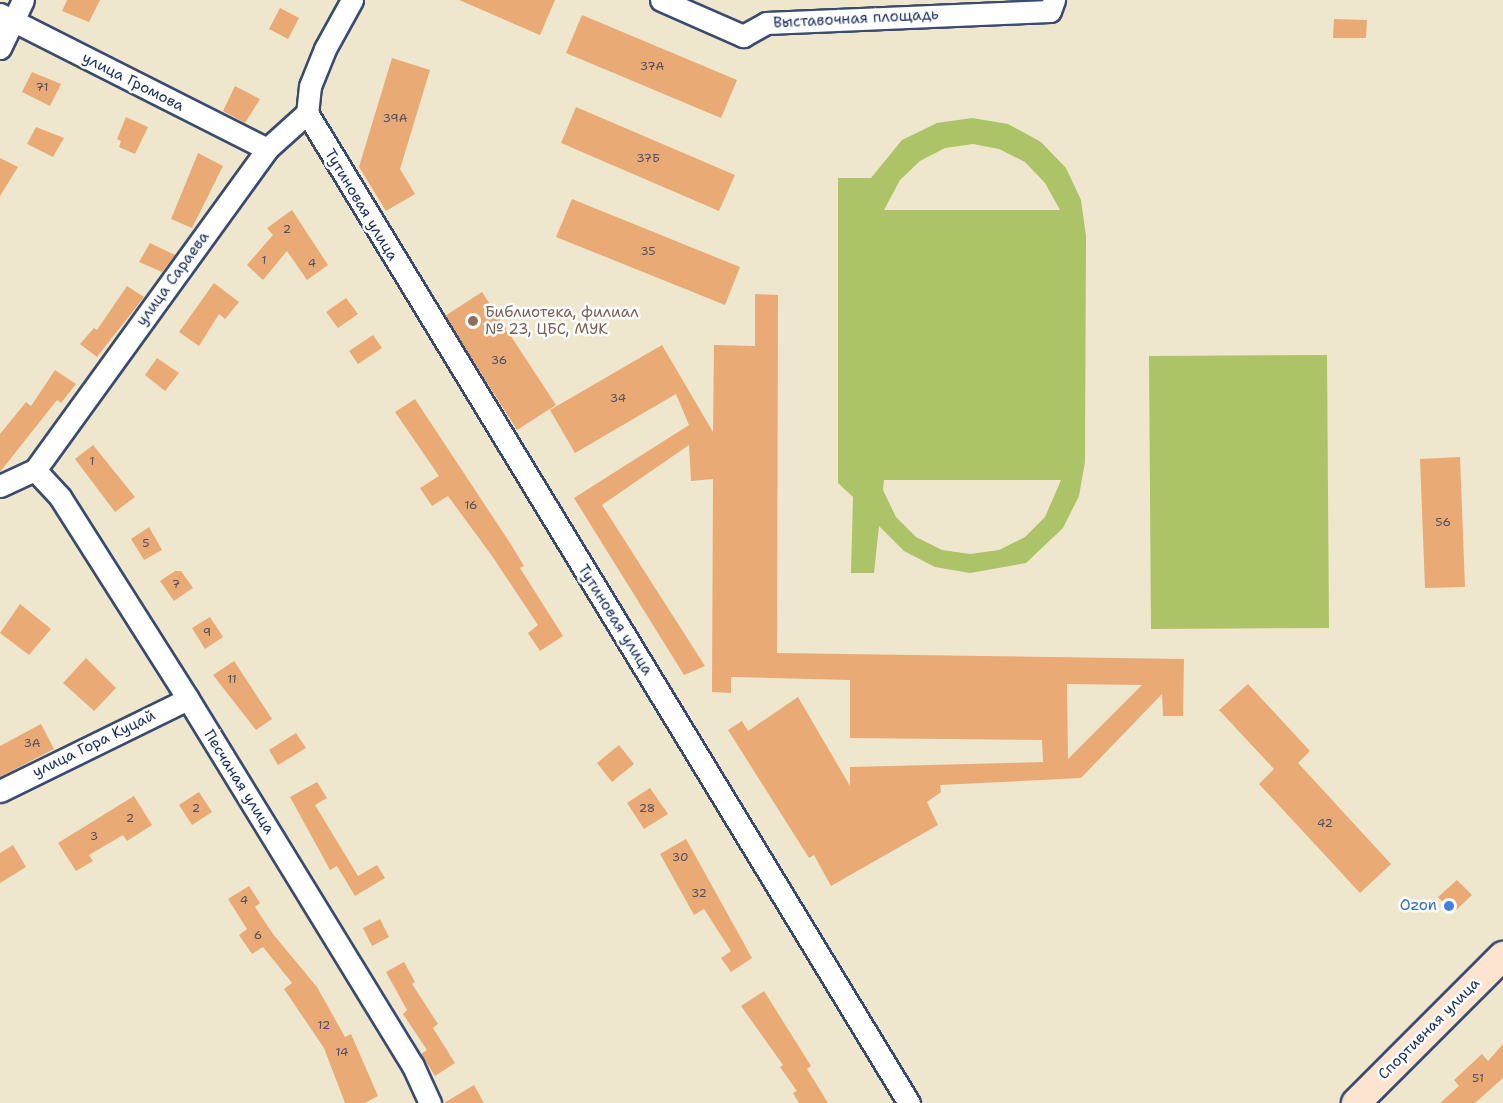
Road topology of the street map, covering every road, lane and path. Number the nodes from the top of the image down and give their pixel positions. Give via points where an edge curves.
1 (23, 0) edge
2 (352, 0) edge
3 (661, 0) edge
4 (1054, 0) edge
5 (7, 18) edge
6 (0, 48) edge
7 (307, 113) junction
8 (267, 149) junction
9 (42, 462) junction
10 (0, 486) edge
11 (188, 699) junction
12 (0, 790) edge
13 (1503, 956) edge
14 (430, 1103) edge
15 (909, 1103) edge
16 (1356, 1103) edge

1 - 5 street
2 - 7 street via 310,86
3 - 4 street, Выставочная площадь via 743,36 766,23 1050,11
5 - 6 street
5 - 8 street, улица Громова
7 - 8 street, улица Сараева
7 - 15 street, Тутиновая улица
8 - 9 street, улица Сараева
9 - 10 street
9 - 11 street, Песчаная улица via 60,497
11 - 12 street, улица Гора Куцай
11 - 14 street, Песчаная улица via 413,1066
13 - 16 street, Спортивная улица

